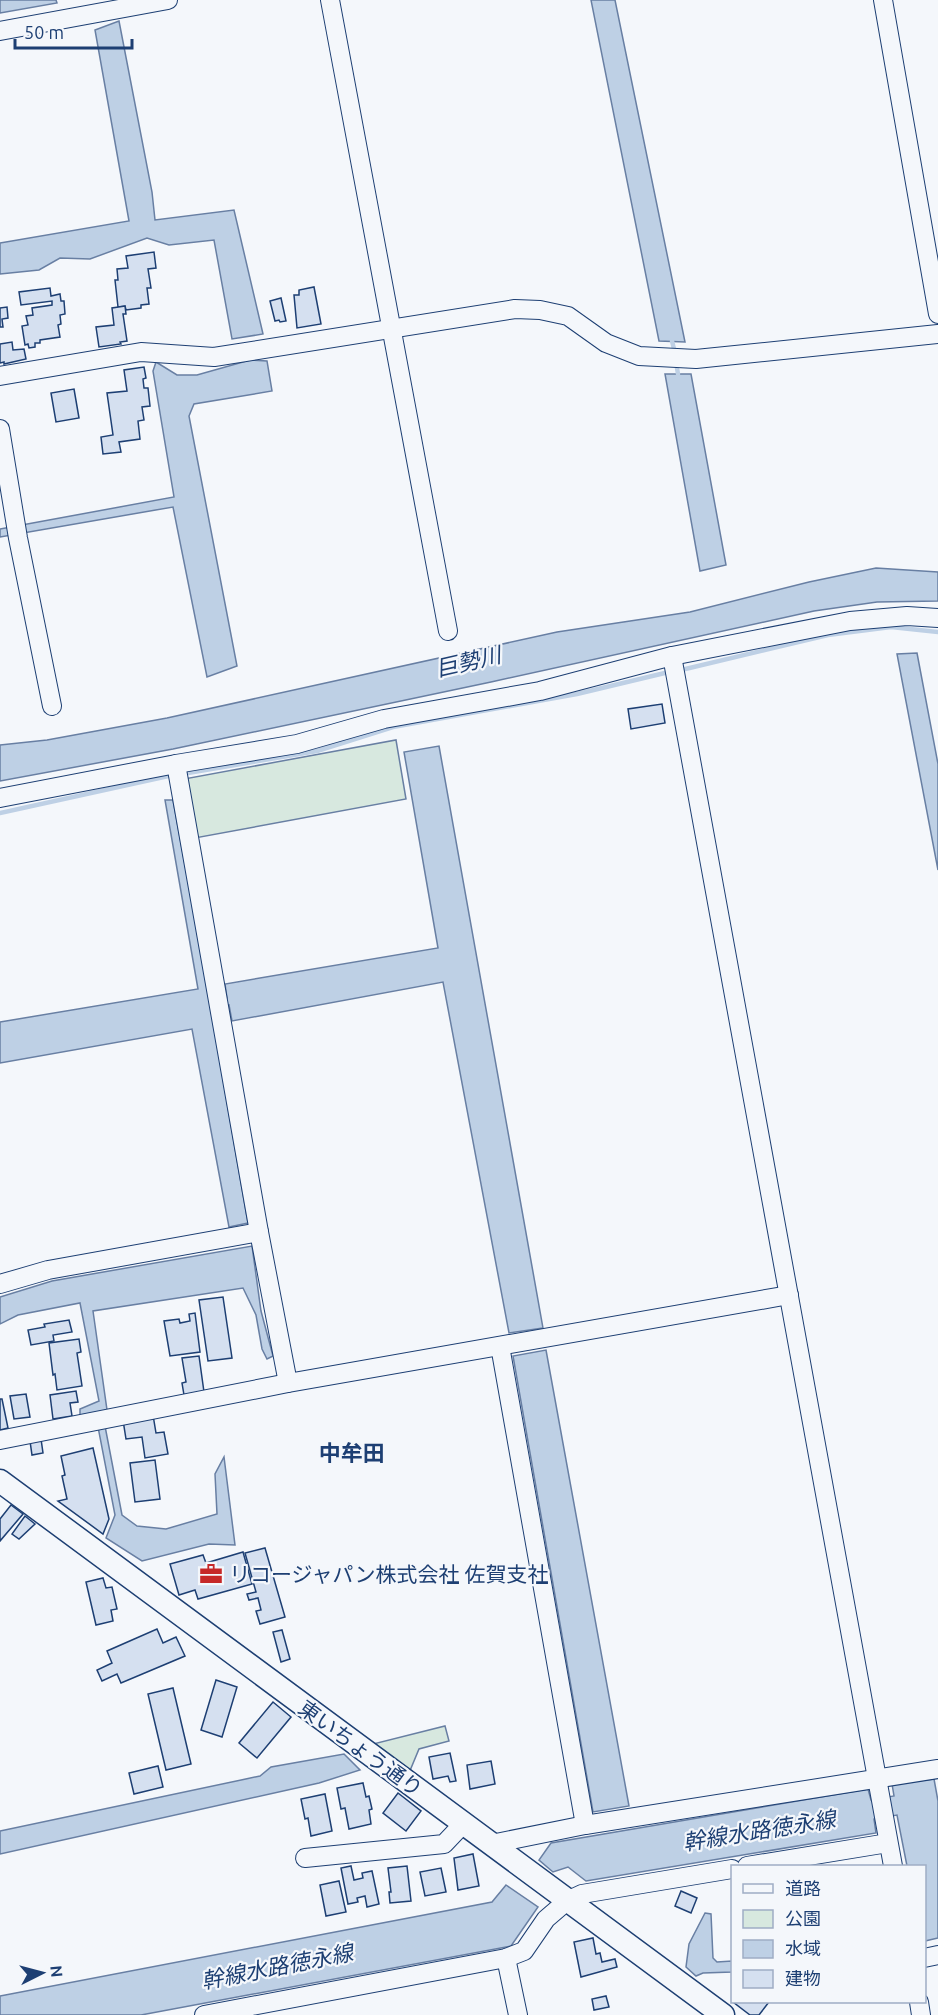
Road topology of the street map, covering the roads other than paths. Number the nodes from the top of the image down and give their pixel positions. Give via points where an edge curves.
1 (168, 0) edge
2 (330, 0) edge
3 (883, 0) edge
4 (76, 8) edge
5 (0, 31) edge
6 (938, 314) edge
7 (391, 328) junction
8 (938, 333) edge
9 (0, 376) edge
10 (0, 429) edge
11 (938, 618) edge
12 (448, 631) dead end
13 (672, 656) junction
14 (52, 706) dead end
15 (177, 771) junction
16 (0, 798) edge
17 (259, 1232) junction
18 (0, 1284) edge
19 (789, 1296) junction
20 (500, 1346) junction
21 (288, 1383) junction
22 (0, 1440) edge
23 (0, 1481) edge
24 (938, 1769) edge
25 (878, 1786) junction
26 (463, 1824) junction
27 (585, 1825) junction
28 (888, 1843) junction
29 (491, 1844) junction
30 (305, 1858) dead end
31 (753, 1865) edge
32 (893, 1865) edge
33 (731, 1869) edge
34 (567, 1901) junction
35 (506, 1958) junction
36 (247, 2011) edge
37 (204, 2015) edge
38 (518, 2015) edge
39 (723, 2015) edge

1 - 4 street
2 - 7 street
3 - 6 street
4 - 5 street
7 - 8 street via 515,309 540,310 568,316 606,343 639,356 696,359
7 - 9 street via 214,357 141,352
7 - 12 street
10 - 14 street
11 - 13 street via 907,616 850,621
13 - 15 street via 540,691 384,720
13 - 19 street
15 - 16 street
15 - 17 street
17 - 18 street via 48,1270
17 - 21 street
19 - 20 street
19 - 25 street
20 - 21 street
20 - 27 street
21 - 22 street
23 - 26 main road, 東いちょう通り
24 - 25 street
25 - 27 street
25 - 28 street
26 - 29 main road, 東いちょう通り
26 - 30 street via 444,1844
27 - 29 street
28 - 31 street
28 - 32 street
29 - 34 main road, 東いちょう通り
33 - 34 street via 582,1894
34 - 35 street via 546,1919 524,1951
34 - 39 main road, 東いちょう通り
35 - 36 street
35 - 38 street
36 - 37 street

